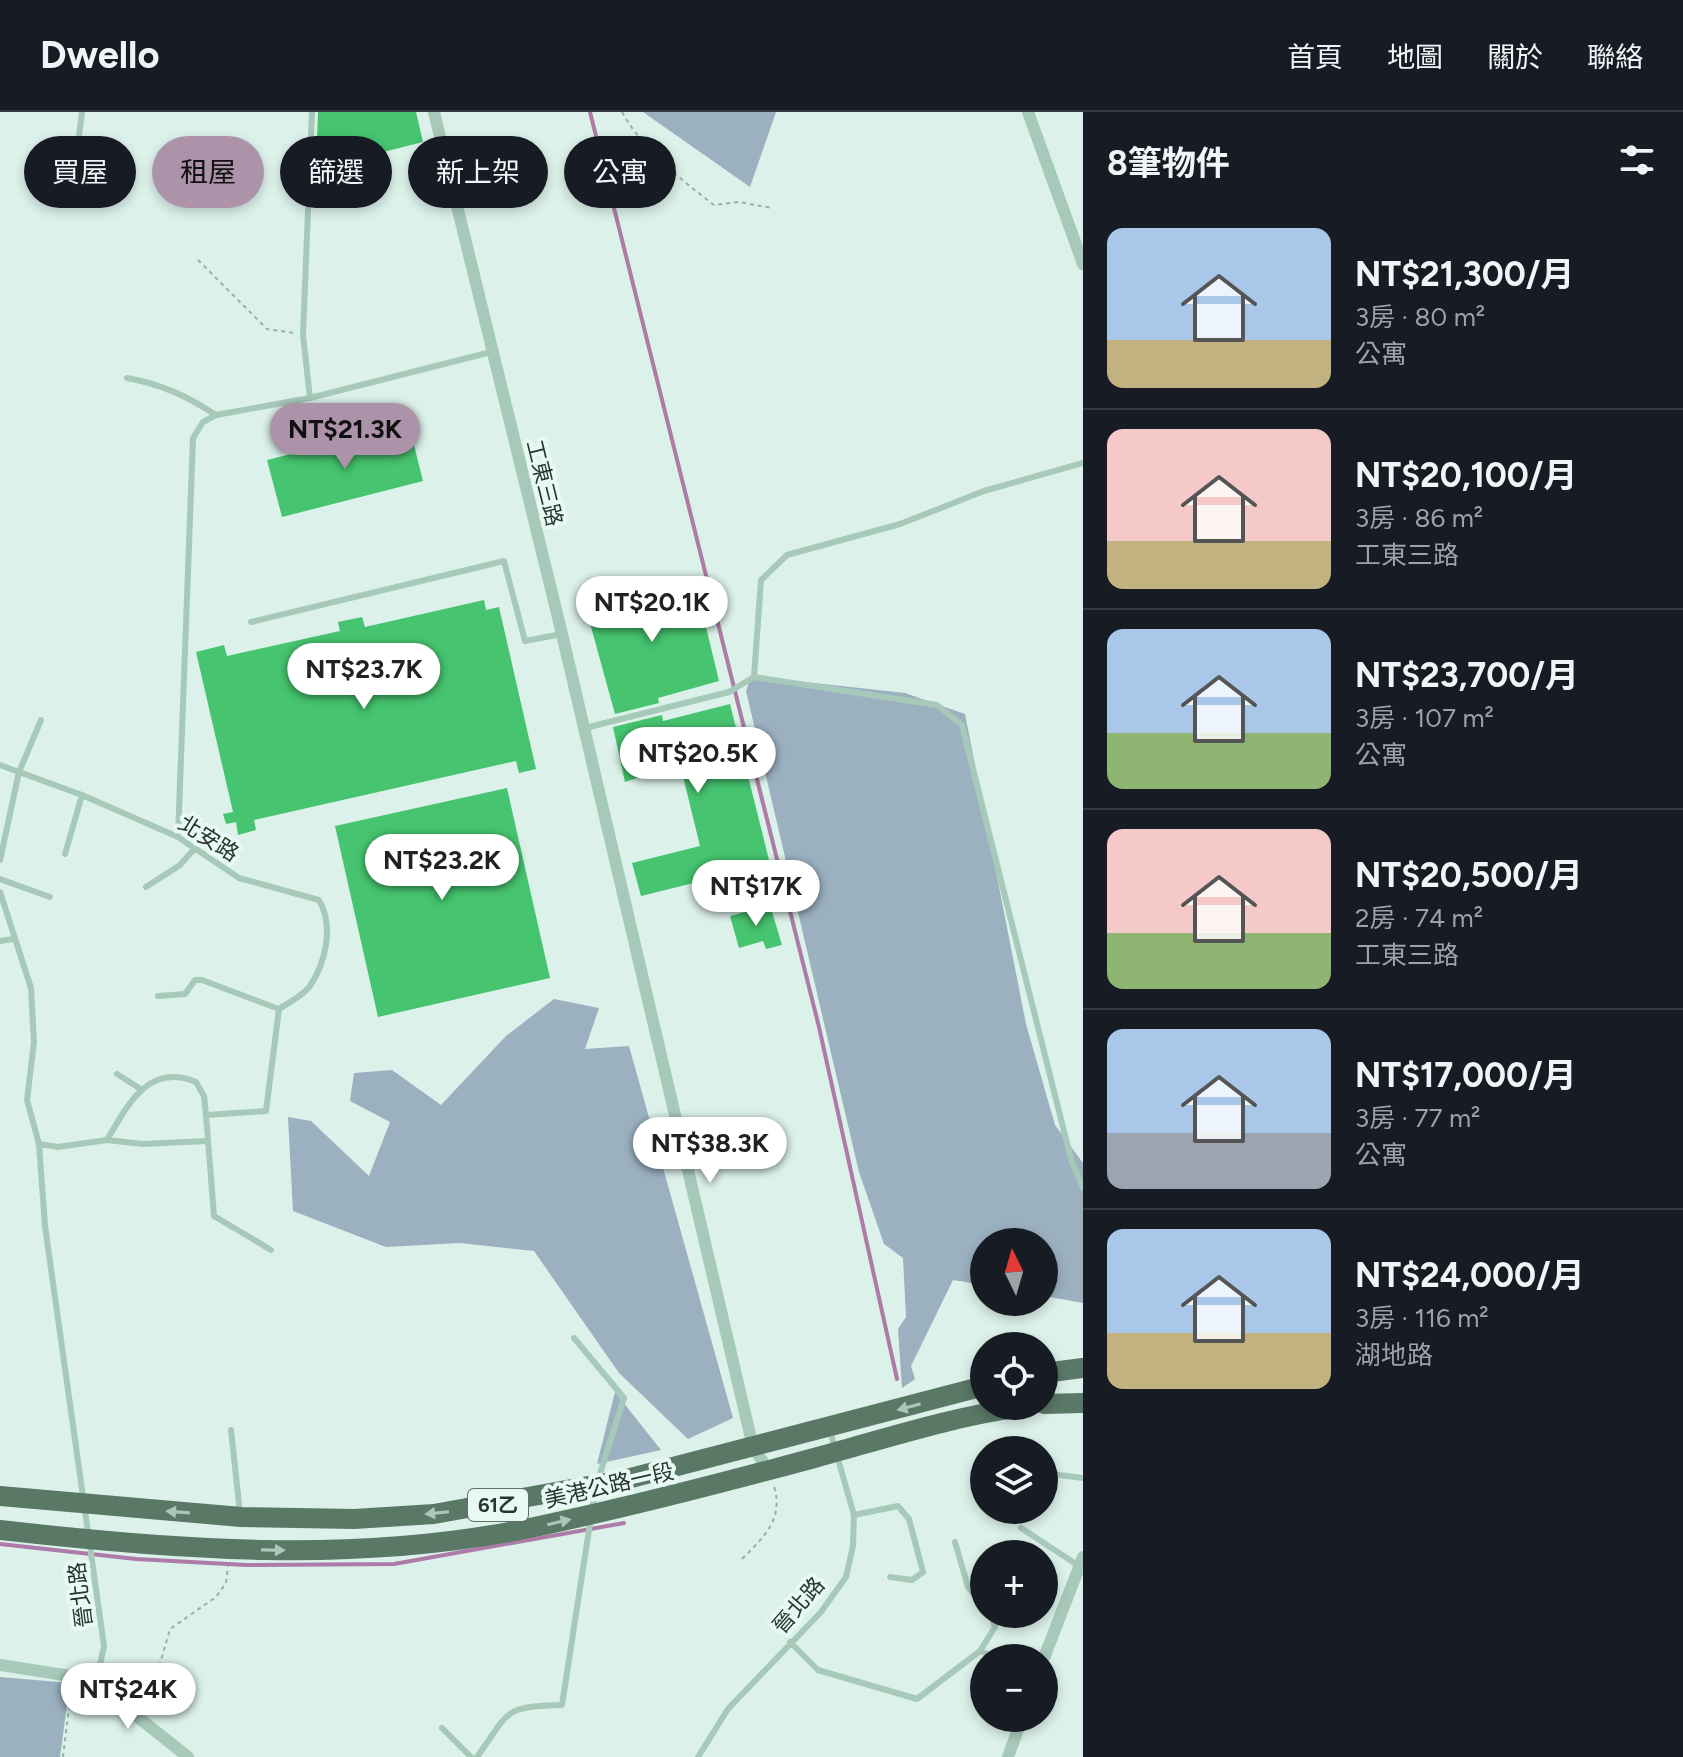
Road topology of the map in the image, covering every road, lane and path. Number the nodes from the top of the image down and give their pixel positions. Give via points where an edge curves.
1 (82, 112) edge
2 (312, 112) edge
3 (434, 112) edge
4 (622, 112) edge
5 (1028, 112) edge
6 (79, 136) edge
7 (772, 208) dead end
8 (198, 260) dead end
9 (1083, 264) edge
10 (303, 335) junction
11 (491, 352) junction
12 (127, 378) dead end
13 (310, 398) junction
14 (216, 415) junction
15 (1083, 463) edge
16 (251, 622) dead end
17 (562, 634) junction
18 (754, 677) junction
19 (41, 720) dead end
20 (585, 728) junction
21 (0, 765) edge
22 (19, 772) junction
23 (82, 795) junction
24 (178, 837) junction
25 (195, 848) junction
26 (65, 854) dead end
27 (0, 860) edge
28 (0, 879) edge
29 (146, 887) dead end
30 (0, 892) edge
31 (50, 897) dead end
32 (13, 939) junction
33 (0, 941) edge
34 (158, 996) dead end
35 (279, 1009) junction
36 (117, 1074) dead end
37 (139, 1088) junction
38 (206, 1115) junction
39 (107, 1140) junction
40 (207, 1141) junction
41 (39, 1144) junction
42 (1083, 1188) edge
43 (271, 1250) dead end
44 (574, 1338) dead end
45 (1083, 1368) edge
46 (1058, 1371) edge
47 (970, 1390) edge
48 (1083, 1403) edge
49 (1058, 1404) edge
50 (970, 1417) edge
51 (829, 1428) junction
52 (231, 1430) dead end
53 (753, 1447) junction
54 (836, 1452) junction
55 (769, 1471) junction
56 (1058, 1475) edge
57 (1083, 1478) edge
58 (596, 1486) junction
59 (0, 1496) edge
60 (84, 1505) junction
61 (590, 1515) junction
62 (854, 1515) junction
63 (241, 1517) junction
64 (1021, 1528) dead end
65 (0, 1530) edge
66 (92, 1540) junction
67 (955, 1542) dead end
68 (229, 1549) junction
69 (742, 1559) dead end
70 (1081, 1562) edge
71 (890, 1577) dead end
72 (970, 1589) edge
73 (790, 1642) junction
74 (1049, 1644) edge
75 (970, 1659) edge
76 (0, 1665) edge
77 (72, 1676) junction
78 (90, 1679) junction
79 (136, 1714) junction
80 (442, 1728) dead end
81 (1017, 1732) edge
82 (63, 1757) edge
83 (188, 1757) edge
84 (471, 1757) edge
85 (477, 1757) edge
86 (698, 1757) edge
87 (1008, 1757) edge

1 - 6 lane
2 - 10 lane
3 - 11 street, 工東三路
4 - 7 path via 634,134 714,205 739,202
5 - 9 street
8 - 10 path via 267,329
10 - 13 lane
11 - 13 lane
11 - 17 street, 工東三路
12 - 14 lane via 184,394
13 - 14 lane
14 - 24 lane via 203,422 193,438
15 - 18 lane via 787,555 761,580
16 - 17 lane via 504,561 525,641
17 - 20 street, 工東三路
18 - 20 lane via 729,692
18 - 42 lane via 937,705 962,725 1071,1159
19 - 22 lane
20 - 53 street, 工東三路
21 - 22 lane, 北安路
22 - 23 lane, 北安路
22 - 27 lane
23 - 24 lane, 北安路
23 - 26 lane
24 - 25 lane, 北安路
25 - 29 lane
25 - 35 lane, 北安路 via 239,878 319,900 326,912 327,943 309,988
28 - 31 lane
30 - 32 lane, 晉北路
32 - 33 lane
32 - 41 lane, 晉北路 via 31,988 34,1042 27,1100
34 - 35 lane via 185,994 195,980 202,980
35 - 38 lane via 266,1111
36 - 37 lane
37 - 38 lane via 175,1076 196,1082
37 - 39 lane
38 - 40 lane
39 - 40 lane
39 - 41 lane via 58,1147
40 - 43 lane via 214,1216
41 - 60 lane, 晉北路 via 45,1226
44 - 58 lane via 624,1398
45 - 46 main road
47 -> 51 main road, 美港公路一段 / 61乙
48 - 49 main road
50 - 54 main road, 美港公路一段 / 61乙
51 - 53 main road, 美港公路一段 / 61乙
51 - 54 lane, 晉北路
52 - 63 lane
53 - 55 street
53 - 58 main road, 美港公路一段 / 61乙
54 - 55 main road, 美港公路一段 / 61乙
54 - 62 lane, 晉北路
55 - 61 main road, 美港公路一段 / 61乙
55 - 69 path via 778,1499 772,1529
56 - 57 lane
58 - 61 lane
58 -> 63 main road, 美港公路一段 / 61乙 via 434,1514
59 - 60 main road, 美港公路一段 / 61乙
63 -> 60 main road, 美港公路一段 / 61乙
60 - 66 lane, 晉北路
68 -> 61 main road, 美港公路一段 / 61乙 via 383,1549
61 - 85 lane via 562,1705 511,1710
62 - 71 lane via 898,1506 909,1519 923,1572 912,1580
62 - 73 lane, 晉北路 via 846,1577
64 - 70 lane
65 - 66 main road, 美港公路一段 / 61乙
66 - 68 main road, 美港公路一段 / 61乙
66 - 78 lane, 晉北路 via 104,1646
67 - 72 lane
68 - 79 path via 226,1583 216,1597 170,1629 157,1674
70 - 74 street
73 - 75 lane via 818,1670 917,1699
73 - 86 lane, 晉北路 via 728,1709
76 - 77 street
77 - 78 street
77 - 82 path
78 - 79 street
79 - 83 street
80 - 84 lane
81 - 87 street

